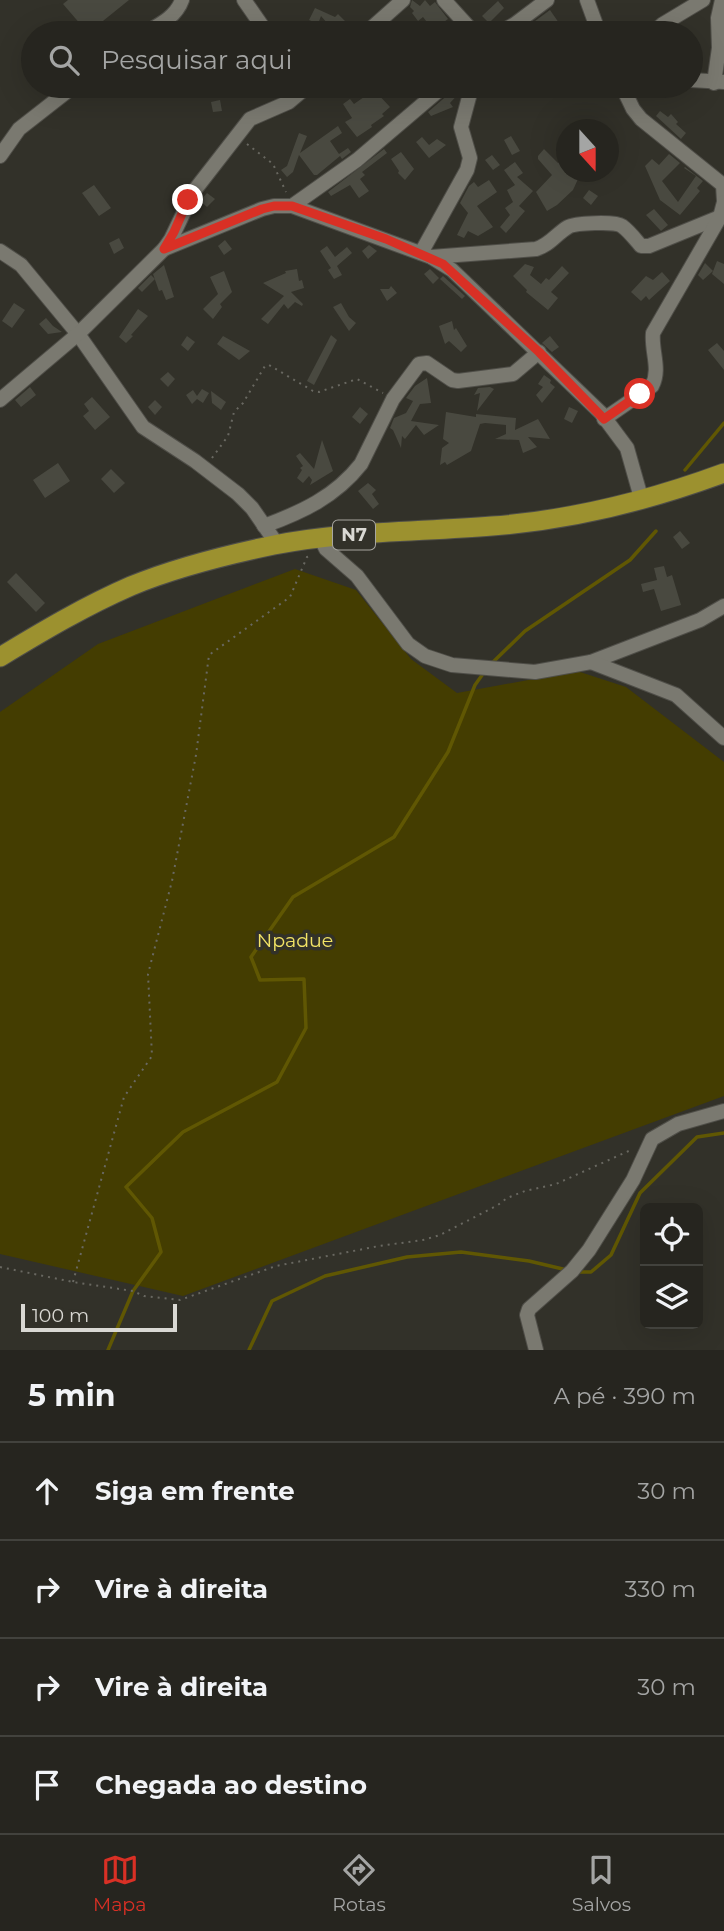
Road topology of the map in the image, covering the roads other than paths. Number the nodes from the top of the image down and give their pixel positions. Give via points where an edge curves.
1 (182, 0) edge
2 (244, 0) edge
3 (403, 0) edge
4 (444, 0) edge
5 (547, 0) edge
6 (587, 0) edge
7 (703, 0) edge
8 (722, 0) edge
9 (164, 21) edge
10 (259, 21) edge
11 (379, 21) edge
12 (463, 21) edge
13 (519, 21) edge
14 (595, 21) edge
15 (668, 21) edge
16 (719, 82) edge
17 (57, 98) edge
18 (293, 98) edge
19 (430, 98) edge
20 (470, 98) edge
21 (628, 98) edge
22 (7, 133) edge
23 (0, 156) edge
24 (723, 184) edge
25 (724, 201) edge
26 (292, 206) junction
27 (720, 217) junction
28 (164, 249) junction
29 (0, 251) edge
30 (426, 255) junction
31 (78, 334) junction
32 (539, 352) junction
33 (0, 400) edge
34 (604, 419) junction
35 (724, 472) edge
36 (642, 501) junction
37 (264, 526) junction
38 (277, 544) junction
39 (324, 544) junction
40 (724, 606) edge
41 (0, 657) edge
42 (591, 662) junction
43 (724, 738) edge
44 (724, 1111) edge
45 (536, 1350) edge

1 - 9 street
2 - 10 street
3 - 11 street
4 - 12 street
5 - 13 street
6 - 14 street
7 - 15 street
8 - 16 street
17 - 22 street
18 - 28 street via 250,119 194,191
19 - 26 street via 358,160
20 - 30 street via 461,127 470,159 467,170
21 - 24 street via 640,119
22 - 23 street
24 - 25 street
25 - 27 street
26 - 28 street via 262,209
26 - 30 street
27 - 30 street via 649,246 641,246 616,223 576,224 536,249
27 - 34 street via 653,333 652,386
28 - 31 street
29 - 31 street via 22,265
30 - 32 street via 452,270
31 - 33 street
31 - 37 street via 143,427 246,501
32 - 34 street
32 - 37 street via 513,374 458,381 423,362 393,399 361,464 342,485 314,506
34 - 36 street via 627,448
35 - 36 highway, N7
36 - 39 highway, N7 via 560,518
37 - 38 street
38 - 39 highway, N7
38 - 41 highway, N7 via 132,586 61,620
39 - 42 street via 357,576 408,644 425,656 452,666 535,672
40 - 42 street via 700,620
42 - 43 street via 676,695
44 - 45 street via 678,1124 652,1139 633,1180 589,1250 572,1272 529,1310

